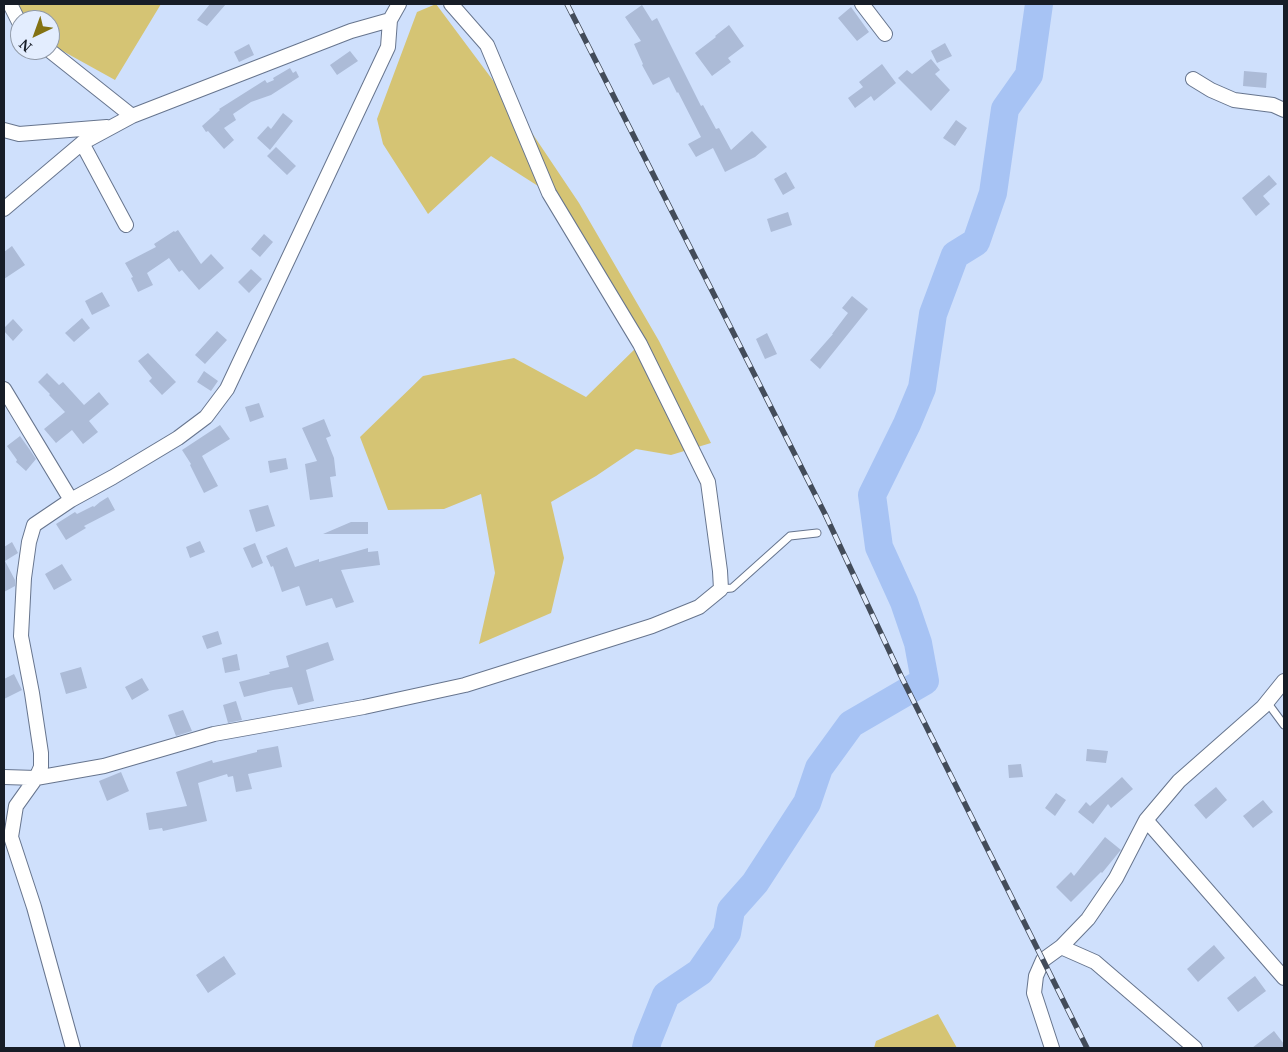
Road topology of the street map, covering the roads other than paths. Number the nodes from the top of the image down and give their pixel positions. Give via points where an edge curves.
1 (399, 4) edge
2 (451, 4) edge
3 (862, 4) edge
4 (390, 20) junction
5 (885, 34) dead end
6 (60, 59) edge
7 (1193, 79) dead end
8 (1284, 110) edge
9 (132, 116) junction
10 (112, 127) junction
11 (4, 130) edge
12 (82, 143) junction
13 (4, 209) edge
14 (126, 226) dead end
15 (4, 389) edge
16 (71, 500) junction
17 (817, 533) dead end
18 (721, 589) junction
19 (1284, 681) edge
20 (1267, 702) junction
21 (1284, 725) edge
22 (4, 777) edge
23 (36, 778) junction
24 (1146, 820) junction
25 (1061, 947) junction
26 (1284, 978) edge
27 (73, 1048) edge
28 (1052, 1048) edge
29 (1195, 1048) edge

1 - 4 street
2 - 18 street via 487,45 549,193 640,344 708,482
3 - 5 street
4 - 9 street via 351,31
4 - 16 street via 388,47 227,389 206,416 178,438
6 - 9 street
7 - 8 street via 1234,100 1273,105
9 - 10 street
10 - 11 street via 19,134
10 - 12 street
12 - 13 street
12 - 14 street
15 - 16 street
16 - 23 street via 34,525 24,578 21,636 41,753 41,767
17 - 18 lane via 790,536 732,588
18 - 23 street via 699,607 652,626 466,686 214,734 104,766
19 - 20 street
20 - 21 lane
20 - 24 street via 1179,781
22 - 23 street
23 - 27 street via 16,806 11,837
24 - 25 street via 1116,878 1088,919
24 - 26 street
25 - 28 street via 1043,960 1036,976 1034,993
25 - 29 street via 1095,962

